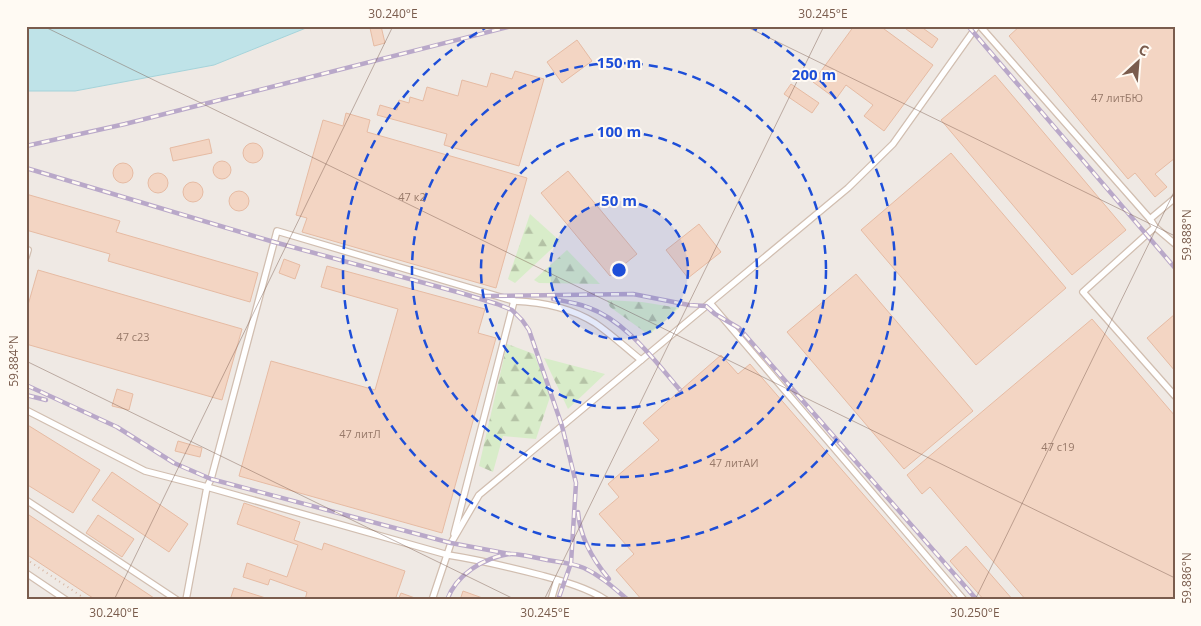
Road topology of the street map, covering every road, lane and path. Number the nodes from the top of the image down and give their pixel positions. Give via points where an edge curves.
1 (978, 26) edge
2 (1175, 198) edge
3 (1150, 218) junction
4 (1155, 227) junction
5 (1175, 244) edge
6 (514, 301) junction
7 (710, 303) junction
8 (641, 360) junction
9 (1175, 396) edge
10 (26, 410) edge
11 (207, 487) junction
12 (26, 500) edge
13 (452, 543) junction
14 (448, 555) junction
15 (26, 559) edge
16 (26, 573) edge
17 (557, 580) junction
18 (66, 600) edge
19 (87, 600) edge
20 (177, 600) edge
21 (186, 600) edge
22 (432, 600) edge
23 (551, 600) edge
24 (606, 600) edge
25 (964, 600) edge

1 - 3 lane
1 - 7 lane via 893,144 848,188
2 - 3 lane
3 - 4 lane
4 - 5 lane
4 - 9 lane via 1083,292
6 - 8 lane via 562,308 581,315
6 - 11 lane via 277,231
6 - 13 lane
7 - 8 lane
7 - 25 lane
8 - 13 lane via 479,495
10 - 11 lane via 145,471
11 - 14 lane
11 - 21 lane
12 - 20 lane
13 - 14 lane
14 - 17 lane via 486,560
14 - 22 lane
15 - 19 path
16 - 18 lane
17 - 23 lane
17 - 24 lane

